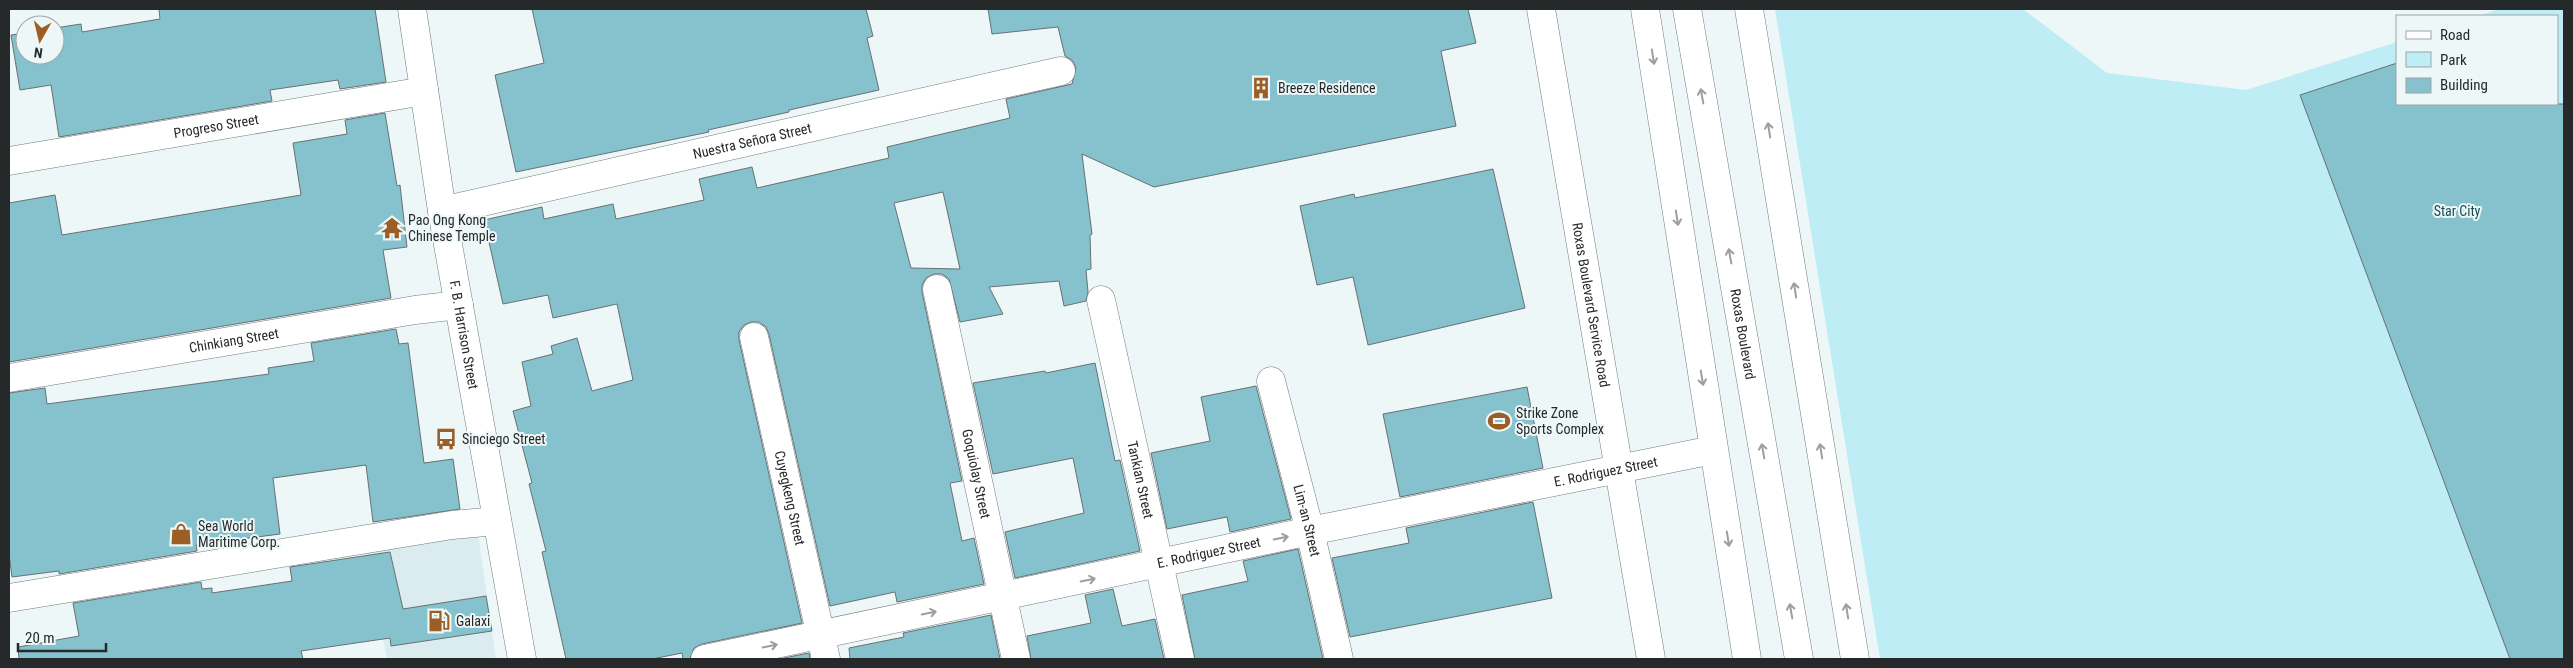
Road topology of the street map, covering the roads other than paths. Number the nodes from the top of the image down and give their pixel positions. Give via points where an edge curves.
1 (412, 9) edge
2 (1541, 9) edge
3 (1645, 9) edge
4 (1687, 9) edge
5 (1749, 9) edge
6 (1061, 70) dead end
7 (424, 91) junction
8 (9, 161) edge
9 (442, 211) junction
10 (937, 289) dead end
11 (1101, 300) dead end
12 (459, 305) junction
13 (754, 337) dead end
14 (9, 378) edge
15 (1271, 381) dead end
16 (1713, 450) junction
17 (1618, 470) junction
18 (497, 521) junction
19 (1310, 532) junction
20 (1160, 565) junction
21 (1002, 597) junction
22 (9, 598) edge
23 (823, 647) edge
24 (522, 659) edge
25 (705, 659) edge
26 (1016, 659) edge
27 (1180, 659) edge
28 (1339, 659) edge
29 (1651, 659) edge
30 (1747, 659) edge
31 (1799, 659) edge
32 (1855, 659) edge

1 - 7 main road, F. B. Harrison Street
2 - 17 main road, Roxas Boulevard Service Road
3 -> 16 main road
31 -> 4 main road, Roxas Boulevard
32 -> 5 main road
6 - 9 main road, Nuestra Señora Street
7 - 8 main road, Progreso Street
7 - 9 main road, F. B. Harrison Street
9 - 12 main road, F. B. Harrison Street
10 - 21 main road, Goquiolay Street
11 - 20 main road, Tankian Street
12 - 14 main road, Chinkiang Street
12 - 18 main road, F. B. Harrison Street
13 - 23 main road, Cuyegkeng Street
15 - 19 main road, Lim-an Street
16 - 17 main road, E. Rodriguez Street
16 -> 30 main road
17 - 19 main road, E. Rodriguez Street
17 - 29 main road, Roxas Boulevard Service Road
18 - 22 main road via 452,525
18 - 24 main road, F. B. Harrison Street
20 -> 19 main road, E. Rodriguez Street
19 - 28 main road, Lim-an Street
21 -> 20 main road, E. Rodriguez Street
20 - 27 main road, Tankian Street
23 -> 21 main road, E. Rodriguez Street
21 - 26 main road, Goquiolay Street
25 -> 23 main road, E. Rodriguez Street

